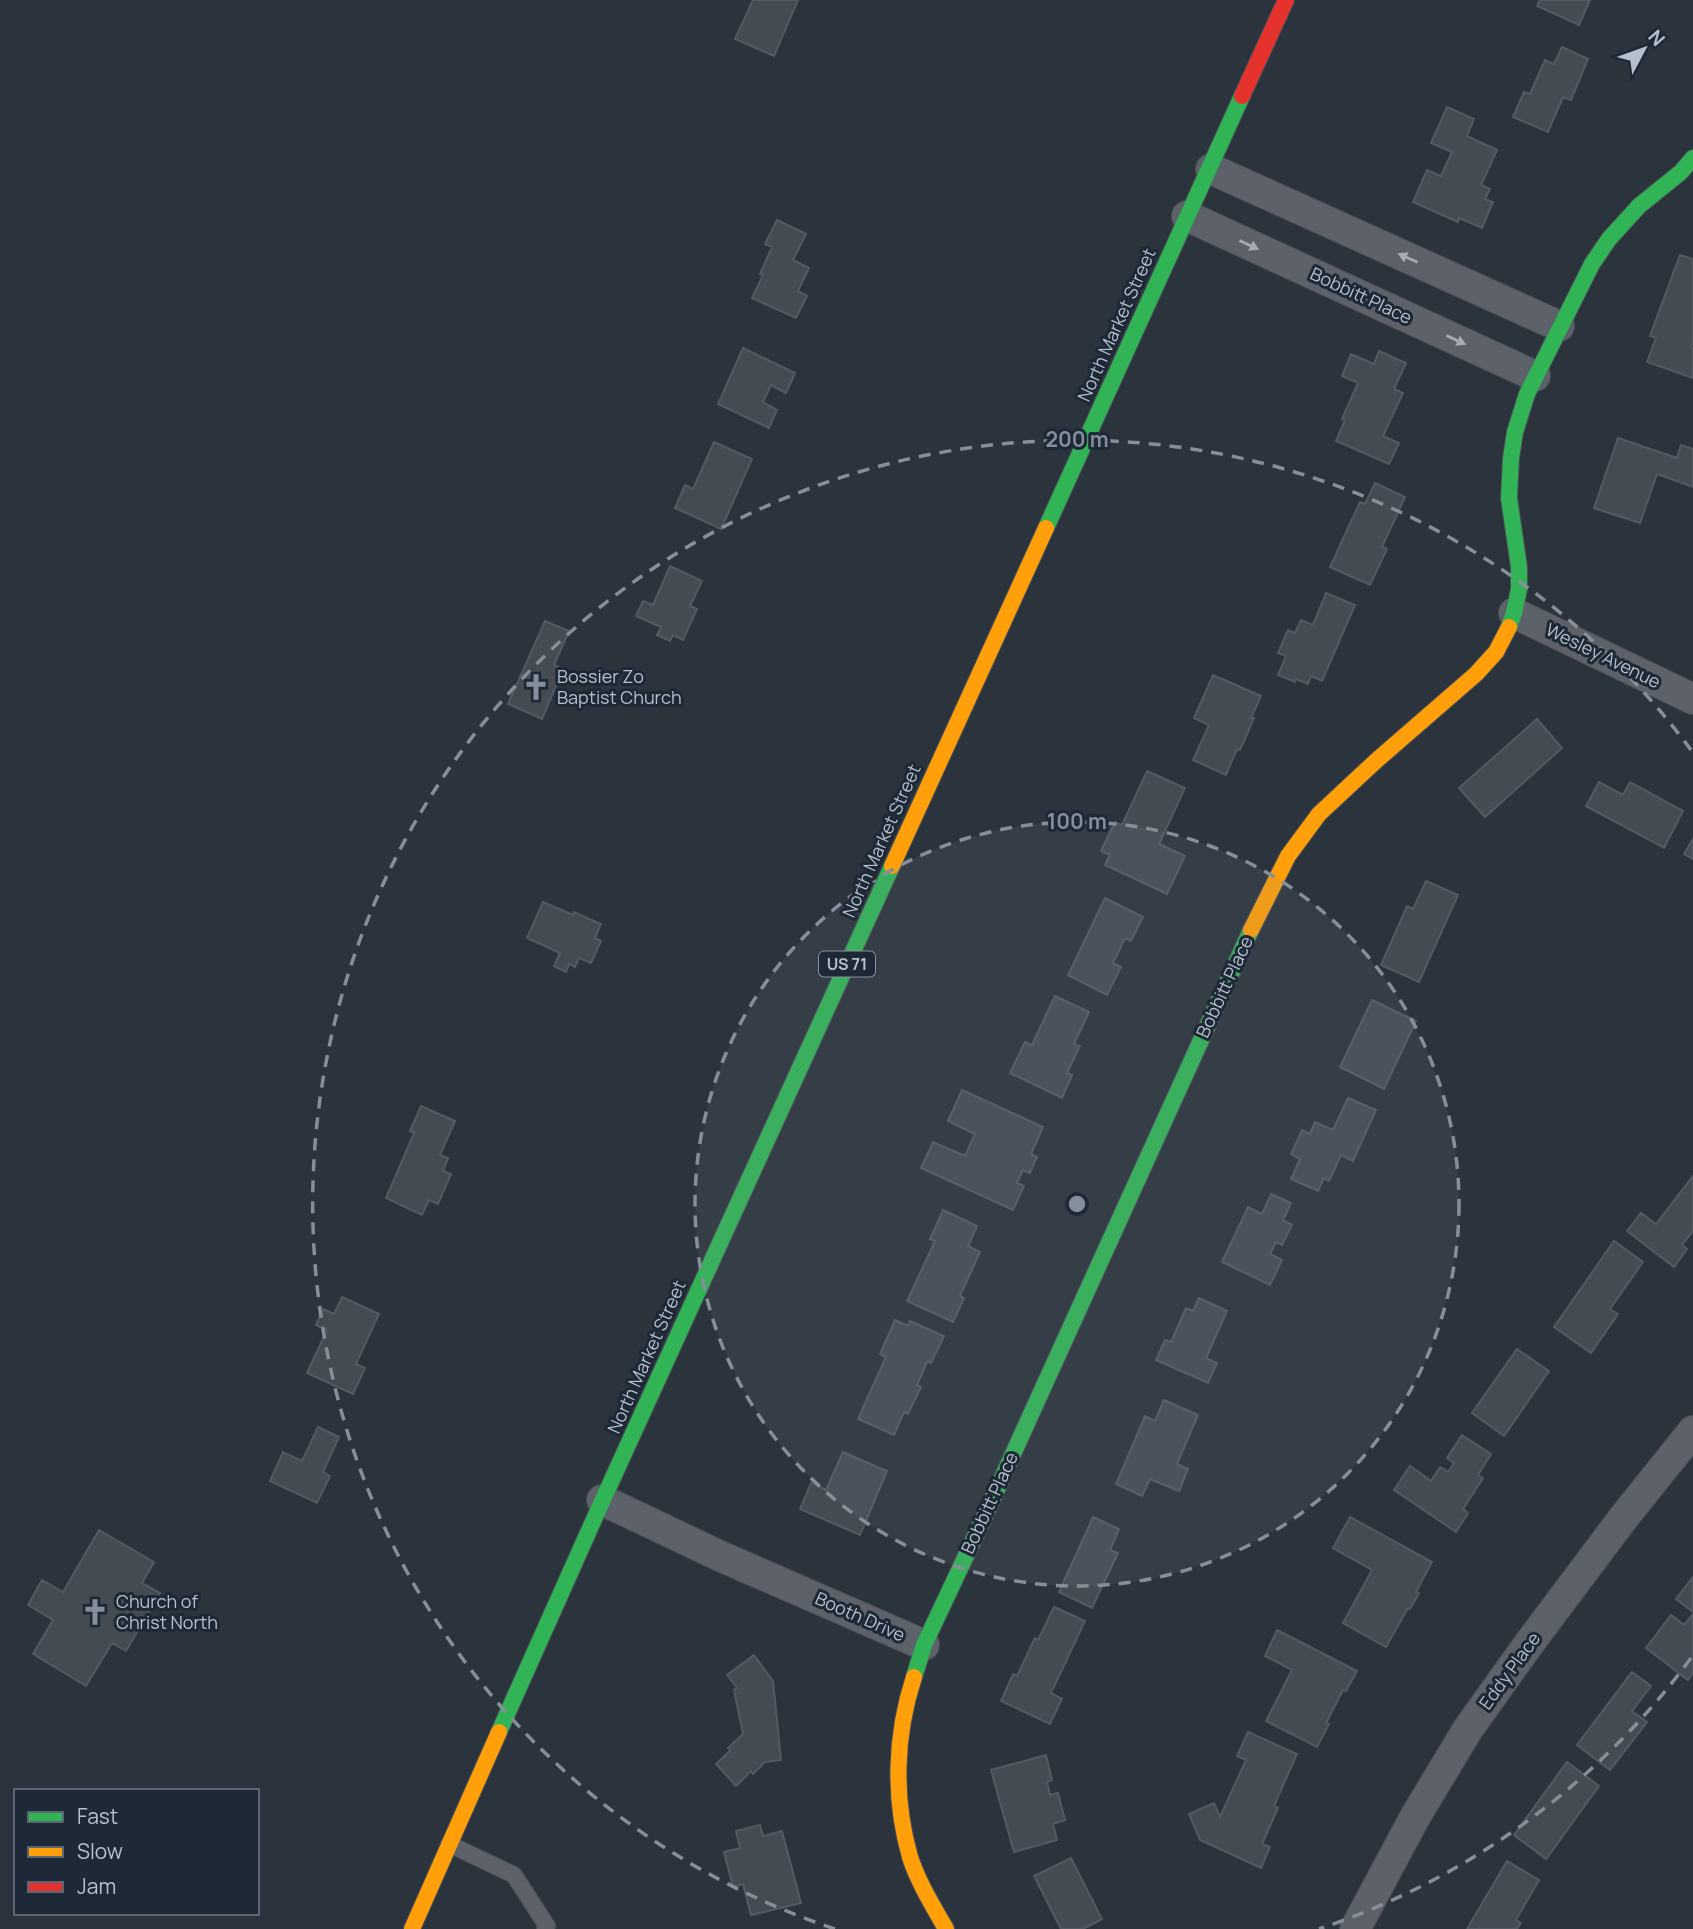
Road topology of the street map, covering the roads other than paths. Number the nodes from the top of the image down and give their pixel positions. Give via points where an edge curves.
1 (1286, 0) edge
2 (1693, 158) edge
3 (1211, 169) junction
4 (1187, 216) junction
5 (1559, 326) junction
6 (1535, 376) junction
7 (1514, 613) junction
8 (1693, 699) edge
9 (1693, 1431) edge
10 (602, 1500) junction
11 (924, 1645) junction
12 (449, 1844) junction
13 (412, 1929) edge
14 (545, 1929) edge
15 (946, 1929) edge
16 (1355, 1929) edge

1 - 3 main road, North Market Street / US 71
2 - 5 main road, Bobbitt Place via 1609,239
3 - 4 main road, North Market Street / US 71
5 -> 3 street
4 -> 6 street, Bobbitt Place
4 - 10 main road, North Market Street / US 71
5 - 6 main road, Bobbitt Place
6 - 7 main road, Bobbitt Place via 1511,458 1509,498 1519,589
7 - 8 street, Wesley Avenue
7 - 11 main road, Bobbitt Place via 1496,652 1476,674 1319,814 1288,856
9 - 16 street, Eddy Place via 1616,1527 1468,1729
10 - 11 street, Booth Drive
10 - 12 main road, North Market Street / US 71
11 - 15 main road, Booth Drive via 901,1728 898,1788 911,1859
12 - 13 main road, North Market Street / US 71
12 - 14 lane via 514,1875

